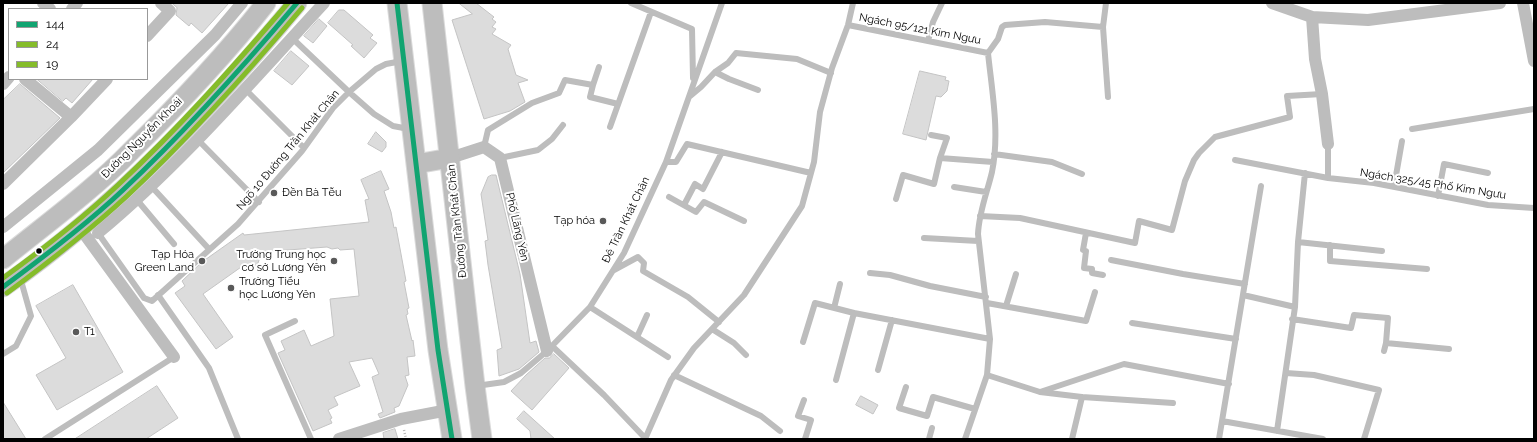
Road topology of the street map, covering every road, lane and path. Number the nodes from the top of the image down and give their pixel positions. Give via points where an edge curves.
1 (242, 3) edge
2 (266, 3) edge
3 (297, 3) edge
4 (324, 3) edge
5 (397, 3) edge
6 (432, 3) edge
7 (631, 3) edge
8 (722, 3) edge
9 (853, 3) edge
10 (942, 3) edge
11 (1106, 3) edge
12 (1272, 3) edge
13 (1500, 3) edge
14 (1523, 3) edge
15 (166, 7) edge
16 (651, 12) junction
17 (1312, 17) junction
18 (848, 25) junction
19 (1103, 27) junction
20 (148, 34) edge
21 (292, 38) junction
22 (928, 41) junction
23 (988, 53) junction
24 (404, 61) junction
25 (1534, 62) edge
26 (599, 67) dead end
27 (715, 72) junction
28 (831, 73) junction
29 (26, 80) edge
30 (106, 80) edge
31 (693, 83) junction
32 (593, 85) junction
33 (245, 89) junction
34 (758, 90) dead end
35 (349, 92) junction
36 (1322, 94) junction
37 (689, 97) junction
38 (1108, 97) dead end
39 (618, 104) junction
40 (1534, 110) edge
41 (71, 118) junction
42 (563, 125) dead end
43 (610, 127) dead end
44 (1412, 129) dead end
45 (413, 130) junction
46 (931, 134) dead end
47 (198, 140) junction
48 (1402, 141) dead end
49 (1328, 144) joint
50 (484, 147) junction
51 (304, 148) junction
52 (722, 152) junction
53 (994, 154) junction
54 (450, 158) junction
55 (500, 158) junction
56 (940, 158) junction
57 (1235, 160) dead end
58 (666, 162) junction
59 (993, 162) junction
60 (416, 164) junction
61 (810, 173) junction
62 (1305, 173) junction
63 (1488, 173) dead end
64 (1082, 174) dead end
65 (1328, 178) junction
66 (3, 184) edge
67 (151, 186) junction
68 (1261, 186) dead end
69 (954, 187) dead end
70 (1394, 188) junction
71 (986, 192) junction
72 (1438, 196) junction
73 (669, 197) dead end
74 (896, 199) dead end
75 (137, 200) junction
76 (258, 202) junction
77 (684, 205) junction
78 (1534, 208) edge
79 (980, 216) junction
80 (744, 221) dead end
81 (3, 227) edge
82 (80, 228) junction
83 (98, 233) joint
84 (1086, 233) junction
85 (924, 238) dead end
86 (978, 241) junction
87 (1298, 242) junction
88 (174, 244) dead end
89 (1330, 245) junction
90 (209, 250) junction
91 (1382, 251) dead end
92 (3, 259) edge
93 (1111, 260) dead end
94 (1427, 269) dead end
95 (613, 270) junction
96 (870, 273) dead end
97 (1016, 274) dead end
98 (20, 275) junction
99 (1103, 275) dead end
100 (840, 284) dead end
101 (1245, 284) junction
102 (3, 287) edge
103 (1095, 292) dead end
104 (158, 295) junction
105 (1243, 295) junction
106 (986, 300) junction
107 (1006, 306) junction
108 (590, 307) junction
109 (1295, 307) junction
110 (834, 308) junction
111 (854, 313) junction
112 (647, 315) dead end
113 (1292, 319) junction
114 (892, 320) junction
115 (295, 321) dead end
116 (719, 322) junction
117 (1132, 323) dead end
118 (712, 328) junction
119 (637, 337) junction
120 (990, 339) junction
121 (1236, 339) junction
122 (803, 342) dead end
123 (1386, 343) junction
124 (549, 349) junction
125 (1449, 349) dead end
126 (1384, 351) dead end
127 (3, 354) edge
128 (746, 354) dead end
129 (174, 357) joint
130 (668, 357) dead end
131 (878, 370) dead end
132 (1286, 373) junction
133 (674, 375) junction
134 (986, 375) junction
135 (836, 380) dead end
136 (1229, 384) junction
137 (475, 386) junction
138 (906, 387) dead end
139 (1040, 392) junction
140 (1082, 397) junction
141 (804, 400) dead end
142 (1173, 402) dead end
143 (975, 409) junction
144 (448, 410) junction
145 (1222, 421) junction
146 (932, 428) dead end
147 (780, 431) dead end
148 (1277, 431) junction
149 (360, 435) edge
150 (45, 439) edge
151 (238, 439) edge
152 (311, 439) edge
153 (339, 439) edge
154 (452, 439) edge
155 (482, 439) edge
156 (645, 439) edge
157 (805, 439) edge
158 (929, 439) edge
159 (965, 439) edge
160 (1072, 439) edge
161 (1219, 439) edge
162 (1323, 439) edge
163 (1364, 439) edge

1 - 81 street, Đường Nguyễn Khoái via 215,35 98,150
2 - 92 main road, Đường Nguyễn Khoái via 212,67 131,152
3 - 82 main road, Đường Nguyễn Khoái via 241,70 130,184
4 - 21 street
5 - 24 main road
6 - 54 main road, Đường Trần Khát Chân
7 - 16 lane
8 - 31 lane, Đê Trần Khát Chân
9 - 18 lane
10 - 22 lane
11 - 19 lane
12 - 17 street
13 - 17 street via 1368,20
14 - 25 street
15 - 20 street
16 - 31 lane via 692,29
16 - 39 lane
17 - 36 street via 1315,59
18 - 22 lane, Ngách 95/121 Kim Ngưu
18 - 28 lane
19 - 23 lane via 1045,22 1005,25
19 - 38 lane
21 - 33 street
21 - 35 lane
22 - 23 lane, Ngách 95/121 Kim Ngưu
23 - 53 lane via 995,122
24 - 35 lane, Ngõ 10 Đường Trần Khát Chân via 386,64 376,69
24 - 45 main road
26 - 32 lane
27 - 28 lane via 736,54 797,59
27 - 34 lane
27 - 37 lane
28 - 61 lane via 820,112 814,162
29 - 41 street
30 - 41 street
31 - 37 lane, Đê Trần Khát Chân
32 - 39 lane via 590,97
32 - 50 lane via 565,80 560,93 532,103 488,130
33 - 47 street
33 - 51 lane
35 - 45 lane via 374,114 393,126
35 - 51 lane, Ngõ 10 Đường Trần Khát Chân via 333,108
36 - 49 street
36 - 84 lane via 1287,96 1290,117 1215,138 1194,160 1172,230 1139,221 1135,243
37 - 58 lane, Đê Trần Khát Chân
39 - 43 lane
40 - 44 lane
41 - 66 street
42 - 55 lane via 552,139 538,150
45 - 60 main road
46 - 56 lane via 947,138
47 - 67 street
47 - 76 lane
48 - 70 lane
49 - 65 lane
50 - 54 street
50 - 55 street
51 - 76 lane, Ngõ 10 Đường Trần Khát Chân
52 - 58 lane via 687,144 676,162
52 - 61 lane
52 - 77 lane via 703,189 695,184
53 - 59 lane
53 - 64 lane via 1052,162
54 - 60 main road
54 - 137 main road, Đường Trần Khát Chân
55 - 124 street, Phố Lãng Yên
56 - 59 lane
56 - 74 lane via 934,184 903,175
57 - 62 lane, Ngách 325/45 Phố Kim Ngưu
58 - 95 lane, Đê Trần Khát Chân via 624,253
59 - 71 lane
60 - 144 main road via 438,350
61 - 116 lane via 802,206 744,295
62 - 65 lane, Ngách 325/45 Phố Kim Ngưu
62 - 87 lane
63 - 72 lane via 1444,164
65 - 70 lane, Ngách 325/45 Phố Kim Ngưu
67 - 75 street
67 - 90 lane
68 - 101 lane
69 - 71 lane
70 - 72 lane, Ngách 325/45 Phố Kim Ngưu
71 - 79 lane
72 - 78 lane, Ngách 325/45 Phố Kim Ngưu via 1488,205
73 - 77 lane
75 - 83 street
75 - 88 lane
76 - 90 lane, Ngõ 10 Đường Trần Khát Chân
77 - 80 lane via 696,212 704,202
79 - 84 lane via 1020,218
79 - 86 lane
82 - 98 main road, Đường Nguyễn Khoái
82 - 129 street
83 - 104 lane via 144,298 152,301
84 - 99 lane via 1083,250 1086,251 1084,268
85 - 86 lane
86 - 106 lane
87 - 89 lane
87 - 109 lane
89 - 91 lane
89 - 94 lane via 1330,261
90 - 104 lane, Ngõ 10 Đường Trần Khát Chân
93 - 101 lane
95 - 108 lane, Đê Trần Khát Chân
95 - 116 lane via 638,257 644,263 643,271 688,298
96 - 106 lane via 890,275
97 - 107 lane
98 - 102 main road, Đường Nguyễn Khoái
98 - 127 lane via 31,316 16,346
100 - 110 lane
101 - 105 lane
103 - 107 lane via 1086,321
104 - 151 lane via 209,368
105 - 109 lane
105 - 121 lane
106 - 107 lane
106 - 120 lane
108 - 119 lane
108 - 124 lane, Đê Trần Khát Chân
109 - 113 lane
110 - 111 lane
110 - 122 lane via 815,303
111 - 114 lane
111 - 135 lane
112 - 119 lane
113 - 123 lane via 1351,328 1354,315 1388,318
113 - 132 lane
114 - 120 lane
114 - 131 lane
115 - 152 lane via 265,334
116 - 118 lane
117 - 121 lane
118 - 128 lane
118 - 133 lane
119 - 130 lane
120 - 134 lane
121 - 136 lane
123 - 125 lane
123 - 126 lane
124 - 137 lane, Đê Trần Khát Chân via 521,373 504,382
124 - 156 lane via 604,395
129 - 150 lane
132 - 148 lane
132 - 163 lane via 1314,375 1379,390
133 - 147 lane via 761,416
133 - 156 lane
134 - 139 lane
134 - 143 lane
136 - 139 lane via 1124,364
136 - 145 lane
137 - 155 main road, Đường Trần Khát Chân
138 - 143 lane via 899,408 927,416 933,397
139 - 140 lane
140 - 142 lane
140 - 160 lane
141 - 157 lane via 798,416 811,420
143 - 159 lane
144 - 149 street via 401,419
144 - 154 main road
145 - 148 lane
145 - 161 lane
146 - 158 lane
148 - 162 lane
149 - 153 street

